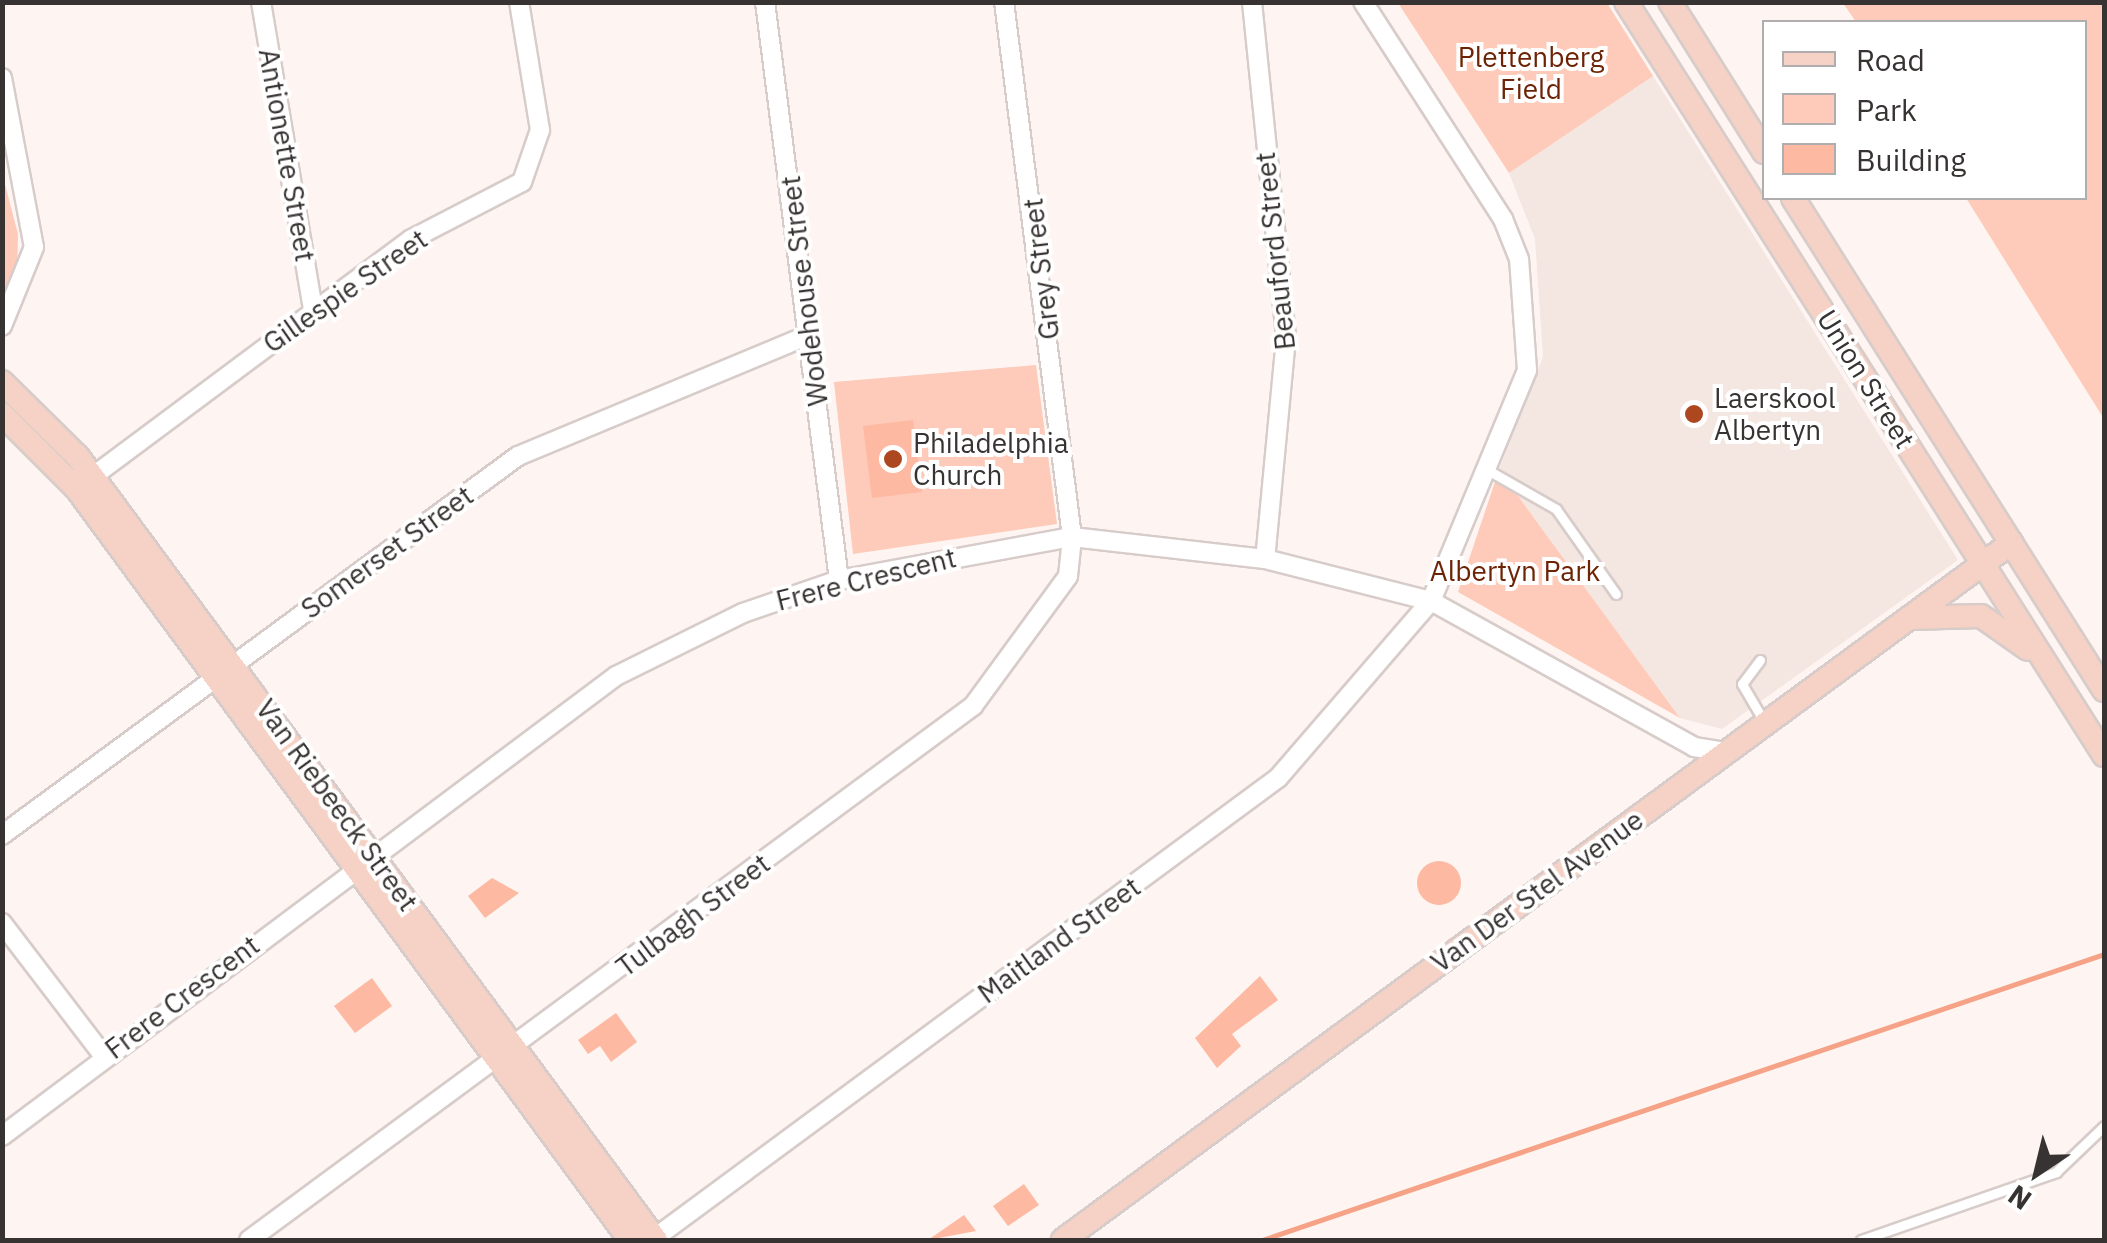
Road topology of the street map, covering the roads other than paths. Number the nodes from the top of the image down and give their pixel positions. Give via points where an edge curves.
1 (261, 2) edge
2 (519, 2) edge
3 (764, 2) edge
4 (1004, 2) edge
5 (1252, 2) edge
6 (1363, 2) edge
7 (1626, 2) edge
8 (1670, 2) edge
9 (2, 78) edge
10 (1742, 116) junction
11 (1712, 137) junction
12 (1762, 149) edge
13 (1795, 200) edge
14 (314, 308) junction
15 (2, 326) edge
16 (808, 335) junction
17 (2, 382) edge
18 (2, 414) edge
19 (1486, 469) junction
20 (85, 483) junction
21 (1072, 536) junction
22 (2011, 543) junction
23 (1264, 558) junction
24 (1983, 562) junction
25 (839, 580) junction
26 (1616, 594) dead end
27 (1431, 601) junction
28 (1908, 619) junction
29 (1760, 660) dead end
30 (224, 672) junction
31 (2052, 672) junction
32 (2104, 690) edge
33 (1767, 725) junction
34 (1732, 750) junction
35 (2104, 755) edge
36 (2, 835) edge
37 (366, 862) junction
38 (2, 923) edge
39 (506, 1051) junction
40 (103, 1055) junction
41 (2104, 1126) edge
42 (2, 1136) edge
43 (249, 1240) edge
44 (630, 1240) edge
45 (654, 1240) edge
46 (1062, 1240) edge
47 (1861, 1240) edge

1 - 14 street, Antionette Street
2 - 14 street, Gillespie Street via 540,130 529,171 500,199 410,240
3 - 16 street, Wodehouse Street
4 - 21 street, Grey Street
5 - 23 street, Beauford Street via 1286,338
6 - 19 street, Maitland Street via 1517,247 1527,370
7 - 11 street, Union Street
8 - 10 street
9 - 15 street via 34,247
10 - 11 street
10 - 12 street
11 - 24 street, Union Street
13 - 22 street, Union Street
14 - 20 street, Gillespie Street
16 - 25 street, Wodehouse Street
16 - 30 street, Somerset Street via 536,445
17 - 20 street, Van Riebeeck Street
18 - 20 street, Van Riebeeck Street
19 - 26 lane via 1556,509
19 - 27 street, Maitland Street
20 - 30 street, Van Riebeeck Street
21 - 23 street, Frere Crescent
21 - 25 street, Frere Crescent
21 - 39 street, Tulbagh Street via 1068,576 986,696
22 - 24 street, Van Der Stel Avenue
22 - 32 street, Union Street
23 - 27 street, Frere Crescent
24 - 28 street, Van Der Stel Avenue
24 - 31 street, Union Street
25 - 37 street, Frere Crescent via 642,660
27 - 34 street, Frere Crescent via 1694,748
27 - 45 street, Maitland Street via 1278,778
28 - 31 street via 1980,616
28 - 33 street, Van Der Stel Avenue
29 - 33 lane via 1742,684
30 - 36 street, Somerset Street
30 - 37 street, Van Riebeeck Street
31 - 35 street, Union Street
33 - 34 street, Van Der Stel Avenue
34 - 46 street, Van Der Stel Avenue
37 - 39 street, Van Riebeeck Street
37 - 40 street, Frere Crescent
38 - 40 street
39 - 43 street, Tulbagh Street
39 - 44 street, Van Riebeeck Street
39 - 45 street, Van Riebeeck Street
40 - 42 street, Frere Crescent
41 - 47 lane via 2056,1172

